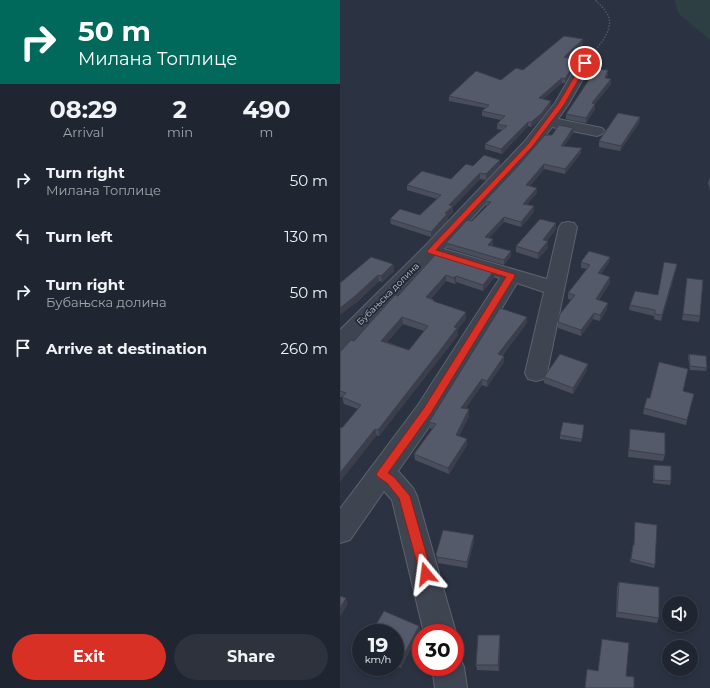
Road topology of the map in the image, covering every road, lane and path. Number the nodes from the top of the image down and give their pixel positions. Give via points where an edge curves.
1 (595, 0) edge
2 (585, 63) joint
3 (548, 122) junction
4 (598, 130) dead end
5 (568, 227) dead end
6 (431, 251) junction
7 (511, 276) junction
8 (554, 288) junction
9 (340, 343) edge
10 (536, 373) dead end
11 (382, 474) junction
12 (340, 531) edge
13 (438, 624) edge
14 (449, 676) edge
15 (451, 688) edge

1 - 2 path via 607,13 610,23 601,43
2 - 3 street, Бубањска долина
3 - 4 street
3 - 6 street, Бубањска долина via 530,145
5 - 8 street
6 - 7 street
6 - 9 street, Бубањска долина
7 - 8 street
7 - 11 street via 427,410
8 - 10 street
11 - 12 street
11 - 13 street via 391,480 404,496
14 - 15 street

